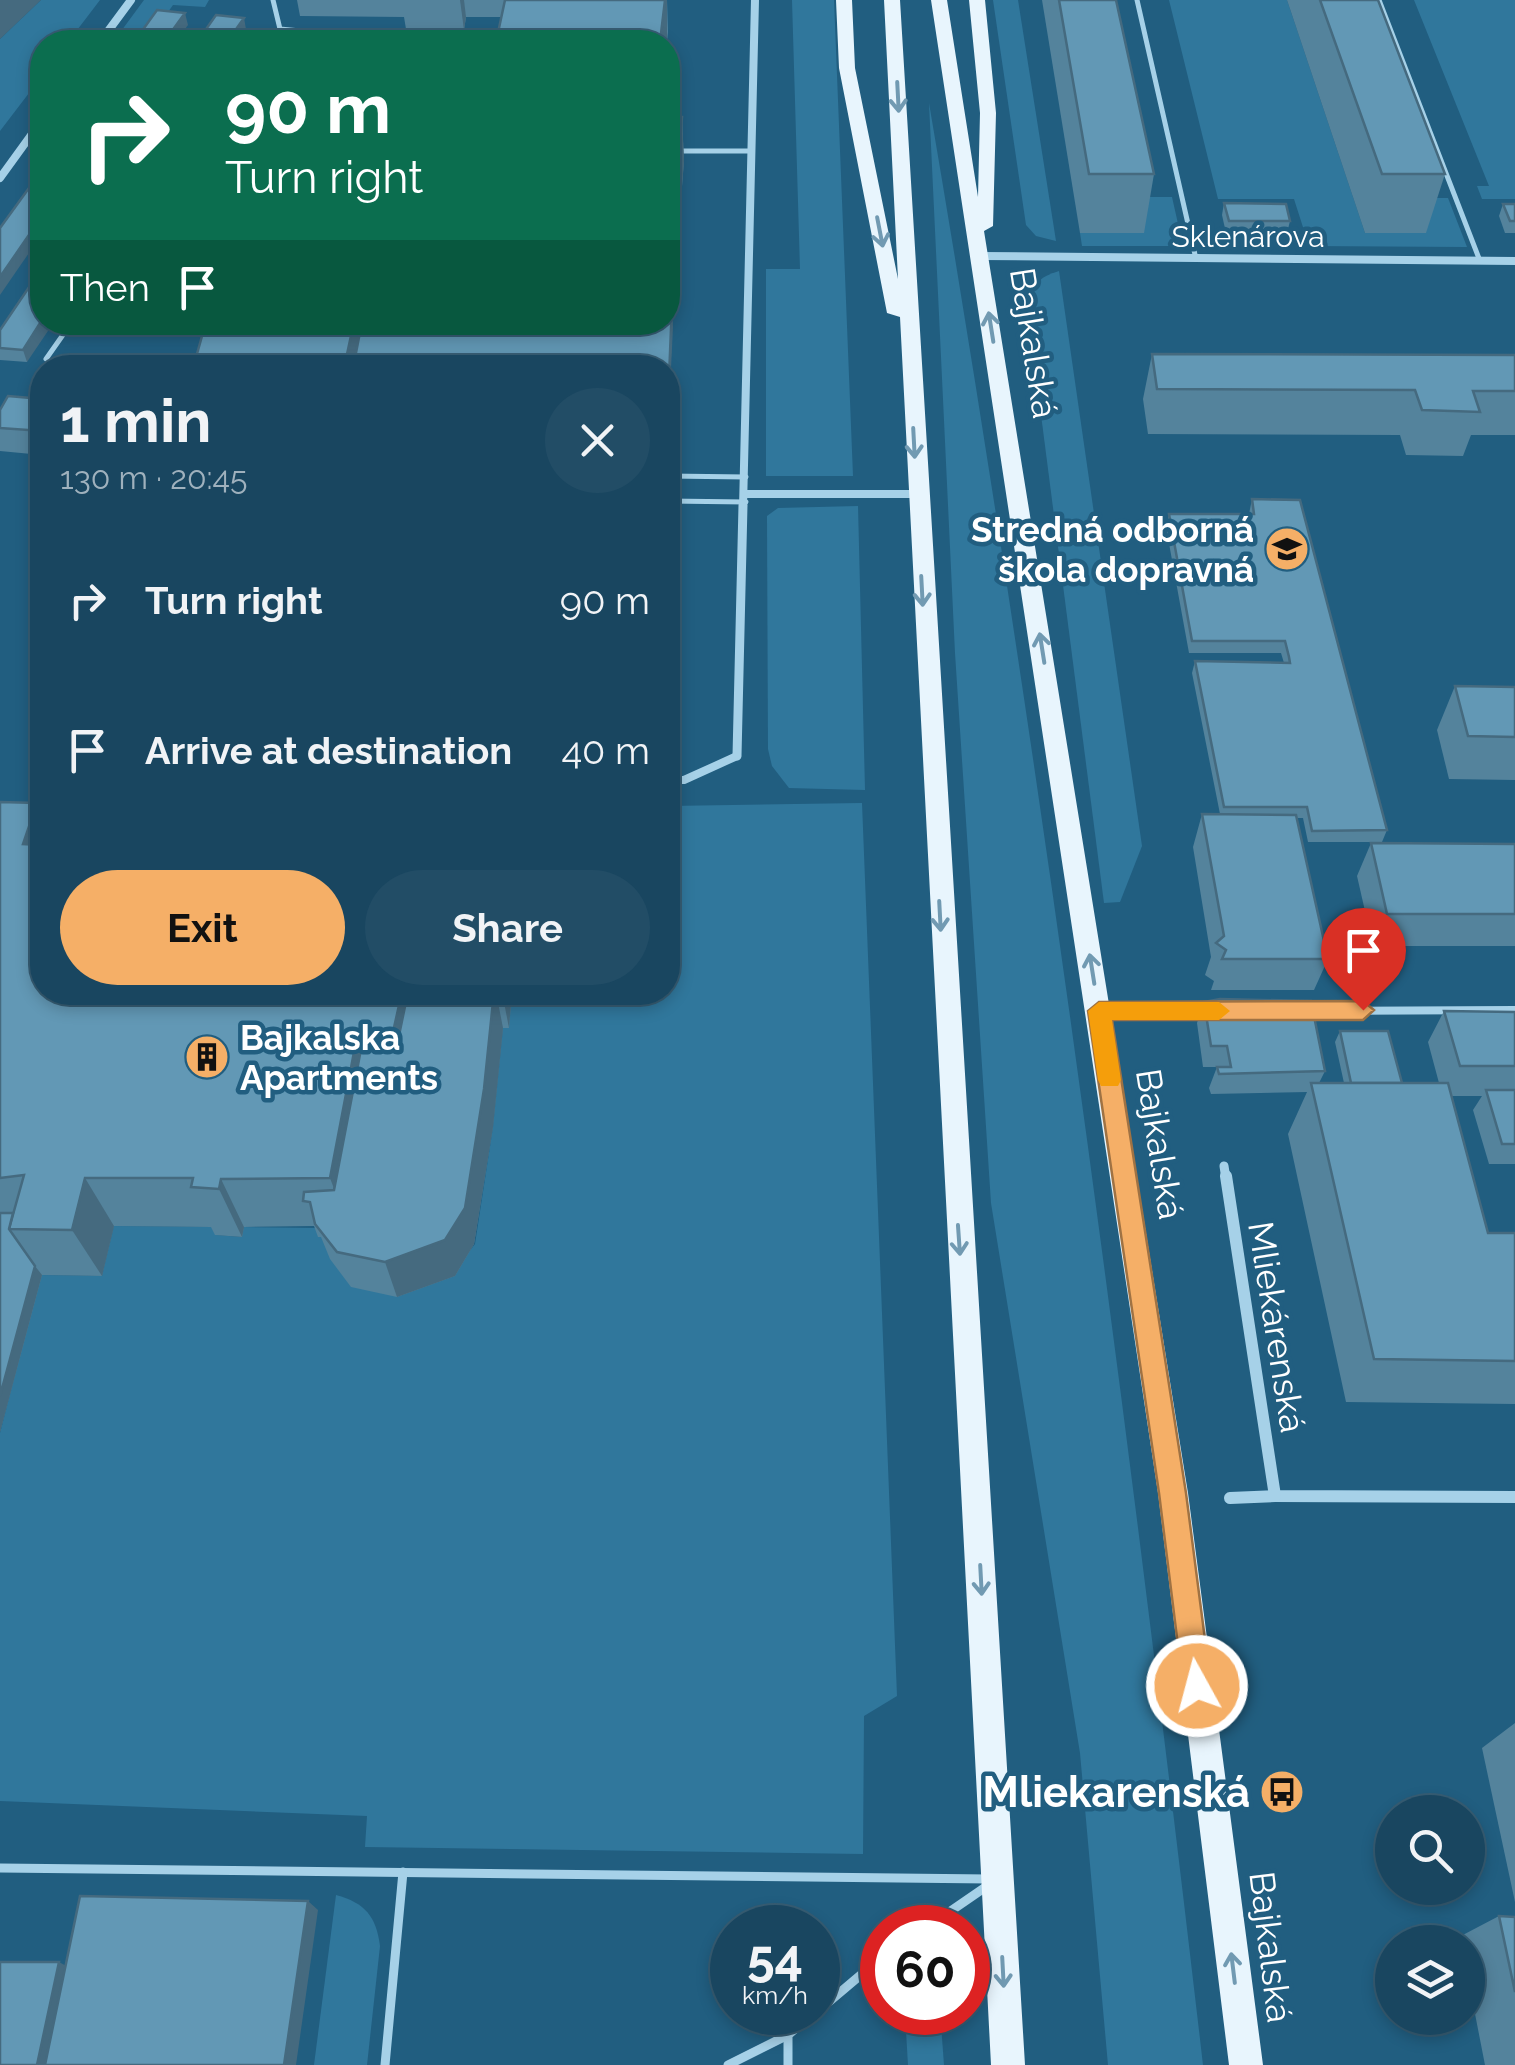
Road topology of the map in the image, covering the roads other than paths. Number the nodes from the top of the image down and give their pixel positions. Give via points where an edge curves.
1 (131, 0) edge
2 (273, 0) edge
3 (755, 0) edge
4 (844, 0) edge
5 (892, 0) edge
6 (939, 0) edge
7 (977, 0) edge
8 (1137, 0) edge
9 (1379, 0) edge
10 (280, 29) joint
11 (109, 30) edge
12 (289, 30) edge
13 (30, 137) edge
14 (680, 150) edge
15 (752, 151) junction
16 (0, 178) edge
17 (980, 256) junction
18 (1196, 259) junction
19 (1480, 261) junction
20 (1515, 261) edge
21 (912, 391) junction
22 (680, 476) edge
23 (746, 477) junction
24 (917, 494) junction
25 (746, 498) junction
26 (680, 501) edge
27 (737, 756) joint
28 (680, 780) edge
29 (1515, 1010) edge
30 (1099, 1011) junction
31 (1230, 1011) edge
32 (1287, 1011) edge
33 (1224, 1166) dead end
34 (1275, 1496) junction
35 (1515, 1497) edge
36 (1230, 1498) dead end
37 (0, 1868) edge
38 (402, 1872) junction
39 (998, 1879) junction
40 (960, 1905) edge
41 (860, 1975) edge
42 (840, 1992) edge
43 (788, 2035) joint
44 (385, 2065) edge
45 (728, 2065) edge
46 (788, 2065) edge
47 (1008, 2065) edge
48 (1246, 2065) edge

1 - 11 street
2 - 10 lane
3 - 15 street
4 -> 21 main road via 847,68
5 -> 21 main road
6 - 17 main road, Bajkalská
7 - 17 main road via 989,80 991,165
8 - 18 lane
9 - 19 lane
10 - 12 lane
13 - 16 street
14 - 15 lane
15 - 23 street
17 - 18 street, Sklenárova
30 -> 17 main road, Bajkalská
18 - 19 street, Sklenárova
19 - 20 street, Sklenárova
21 -> 24 main road
22 - 23 lane
23 - 25 street
24 - 25 street
24 -> 39 main road
25 - 26 lane
25 - 27 street
27 - 28 lane
29 - 32 lane
30 - 31 lane
48 -> 30 main road, Bajkalská via 1172,1493
33 - 34 street, Mliekárenská
34 - 35 street
34 - 36 street
37 - 38 lane
38 - 39 lane
38 - 44 lane
39 - 40 lane
39 -> 47 main road
41 - 42 lane
43 - 45 lane
43 - 46 lane

